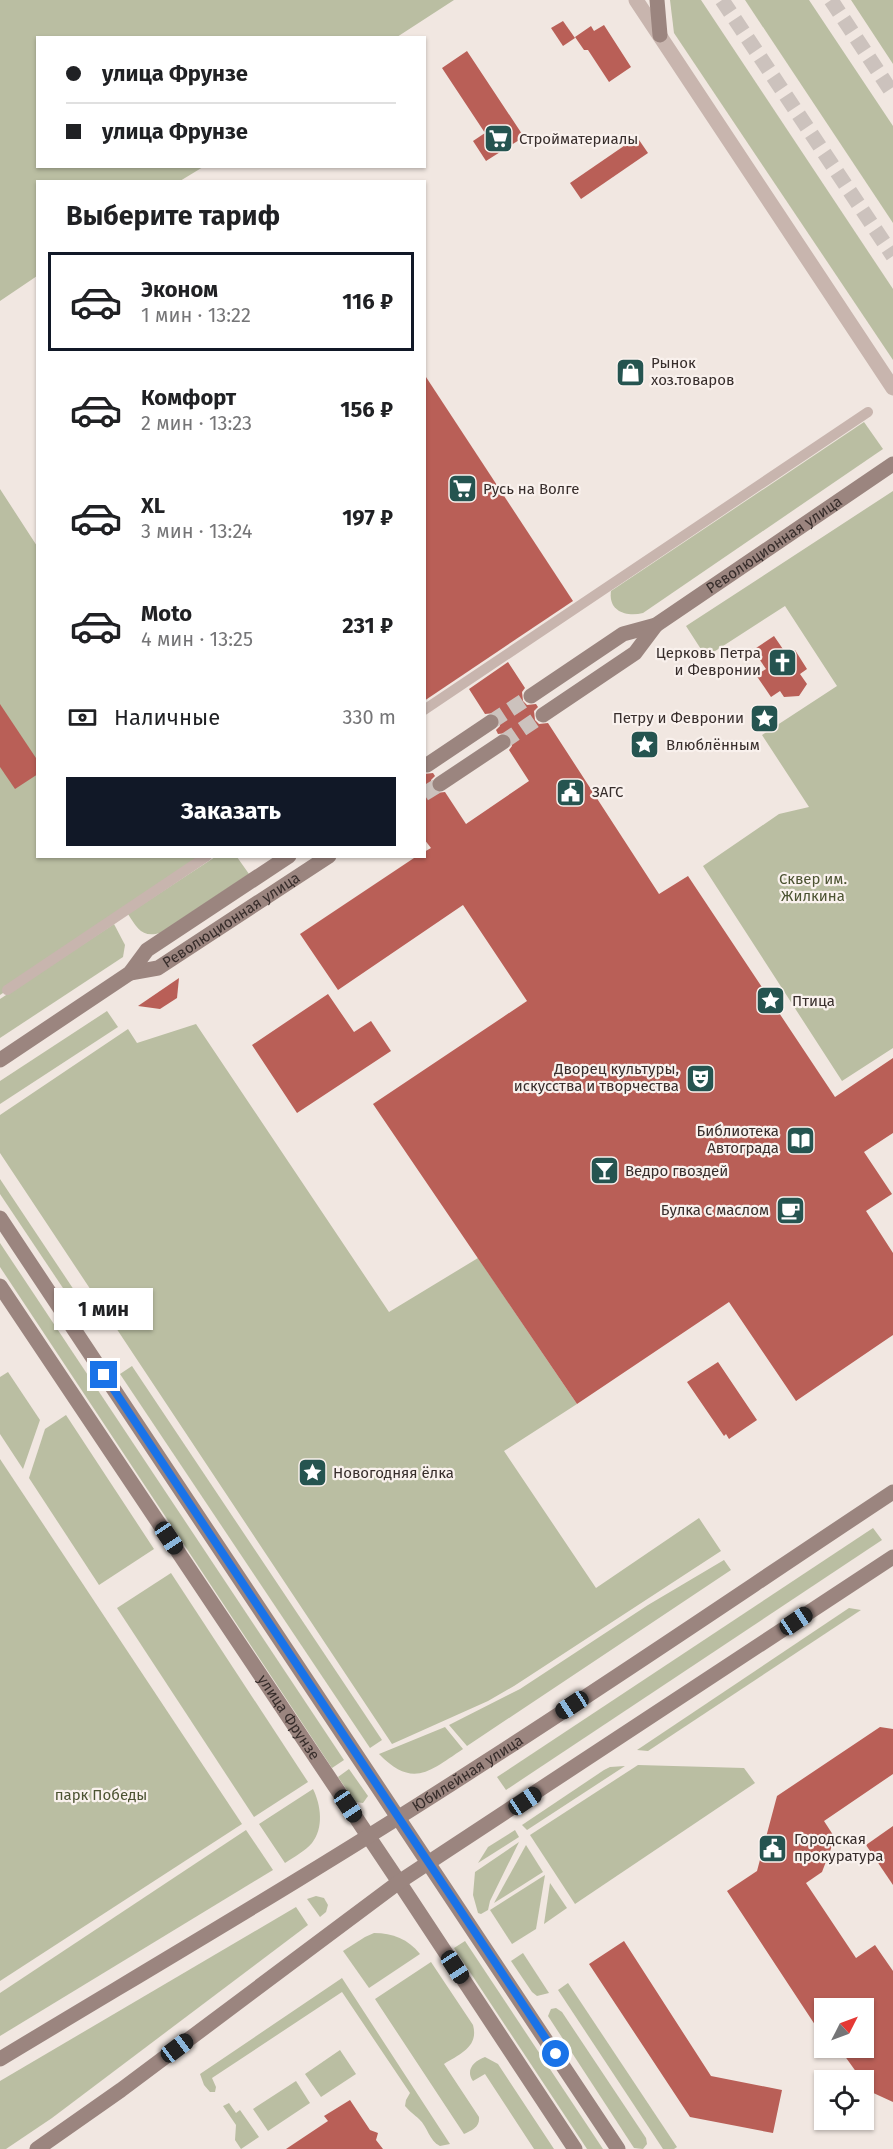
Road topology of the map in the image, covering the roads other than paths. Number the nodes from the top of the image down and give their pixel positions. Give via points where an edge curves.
1 (636, 0) edge
2 (657, 0) edge
3 (660, 35) junction
4 (893, 388) edge
5 (868, 412) dead end
6 (893, 464) edge
7 (656, 625) junction
8 (531, 696) tunnel mouth
9 (426, 709) edge
10 (543, 715) tunnel mouth
11 (491, 722) tunnel mouth
12 (503, 742) tunnel mouth
13 (427, 765) dead end
14 (440, 784) tunnel mouth
15 (204, 858) edge
16 (286, 858) edge
17 (326, 858) edge
18 (130, 973) junction
19 (7, 990) dead end
20 (0, 1060) edge
21 (0, 1218) edge
22 (0, 1286) edge
23 (893, 1492) edge
24 (893, 1557) edge
25 (399, 1818) junction
26 (368, 1836) junction
27 (429, 1863) junction
28 (399, 1882) junction
29 (0, 2059) edge
30 (37, 2149) edge
31 (575, 2149) edge
32 (618, 2149) edge

1 - 3 street
2 - 3 main road
3 - 4 street
5 - 9 street
6 - 7 main road, Революционная улица
7 - 8 main road, Революционная улица via 623,634
7 - 10 main road, Революционная улица via 635,653
11 - 13 main road
12 - 14 main road
15 - 19 street
16 - 18 main road, Революционная улица via 147,950
17 - 18 main road, Революционная улица via 158,968
18 - 20 main road, Революционная улица
21 - 25 main road
22 - 26 main road, улица Фрунзе
23 - 25 main road, Юбилейная улица
24 - 27 main road
25 - 26 main road, Юбилейная улица
25 - 27 main road
26 - 28 main road, улица Фрунзе
26 - 29 main road, Юбилейная улица
27 - 28 main road
27 - 32 main road
28 - 30 main road
28 - 31 main road, улица Фрунзе

